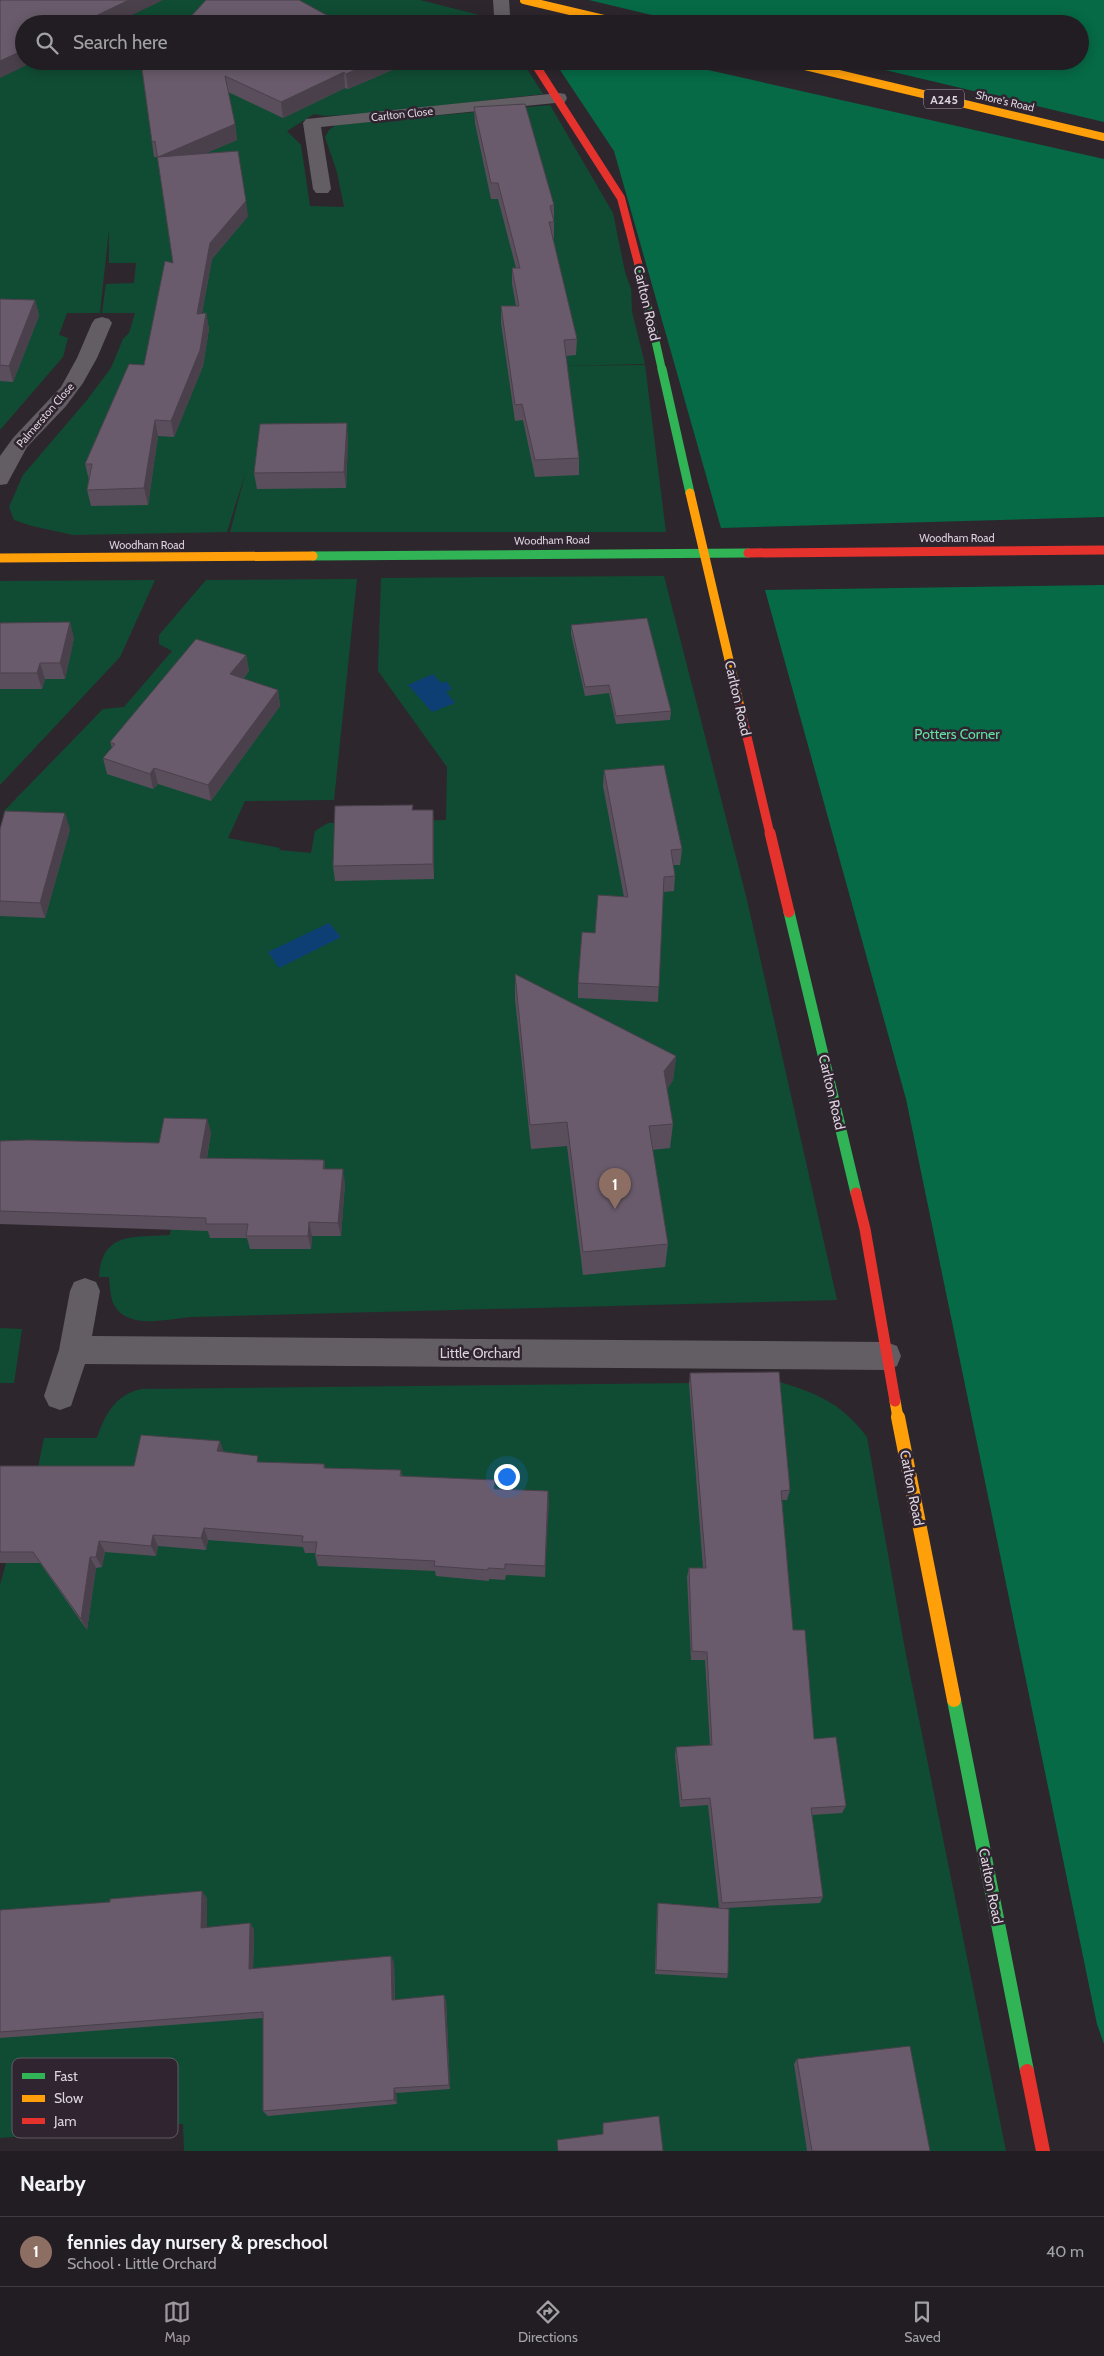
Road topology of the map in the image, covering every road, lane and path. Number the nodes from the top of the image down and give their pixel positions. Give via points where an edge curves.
1 (501, 0) edge
2 (524, 0) edge
3 (502, 15) edge
4 (587, 15) edge
5 (540, 70) edge
6 (822, 70) edge
7 (559, 98) junction
8 (1104, 137) edge
9 (322, 189) dead end
10 (102, 323) dead end
11 (0, 479) edge
12 (1104, 550) edge
13 (703, 552) junction
14 (0, 558) edge
15 (85, 1290) dead end
16 (74, 1350) junction
17 (886, 1356) junction
18 (60, 1396) dead end
19 (1043, 2151) edge

1 - 3 street
2 - 4 street
5 - 7 street, Carlton Road
6 - 8 street, Shore's Road / A245
7 - 9 street, Carlton Close via 312,123
7 - 13 street, Carlton Road via 621,198
10 - 11 street, Palmerston Close via 89,356 67,392 19,443 4,465
12 - 13 street, Woodham Road
13 - 14 street, Woodham Road
13 - 17 street, Carlton Road via 865,1229
15 - 16 street
16 - 17 street, Little Orchard
16 - 18 street
17 - 19 street, Carlton Road

